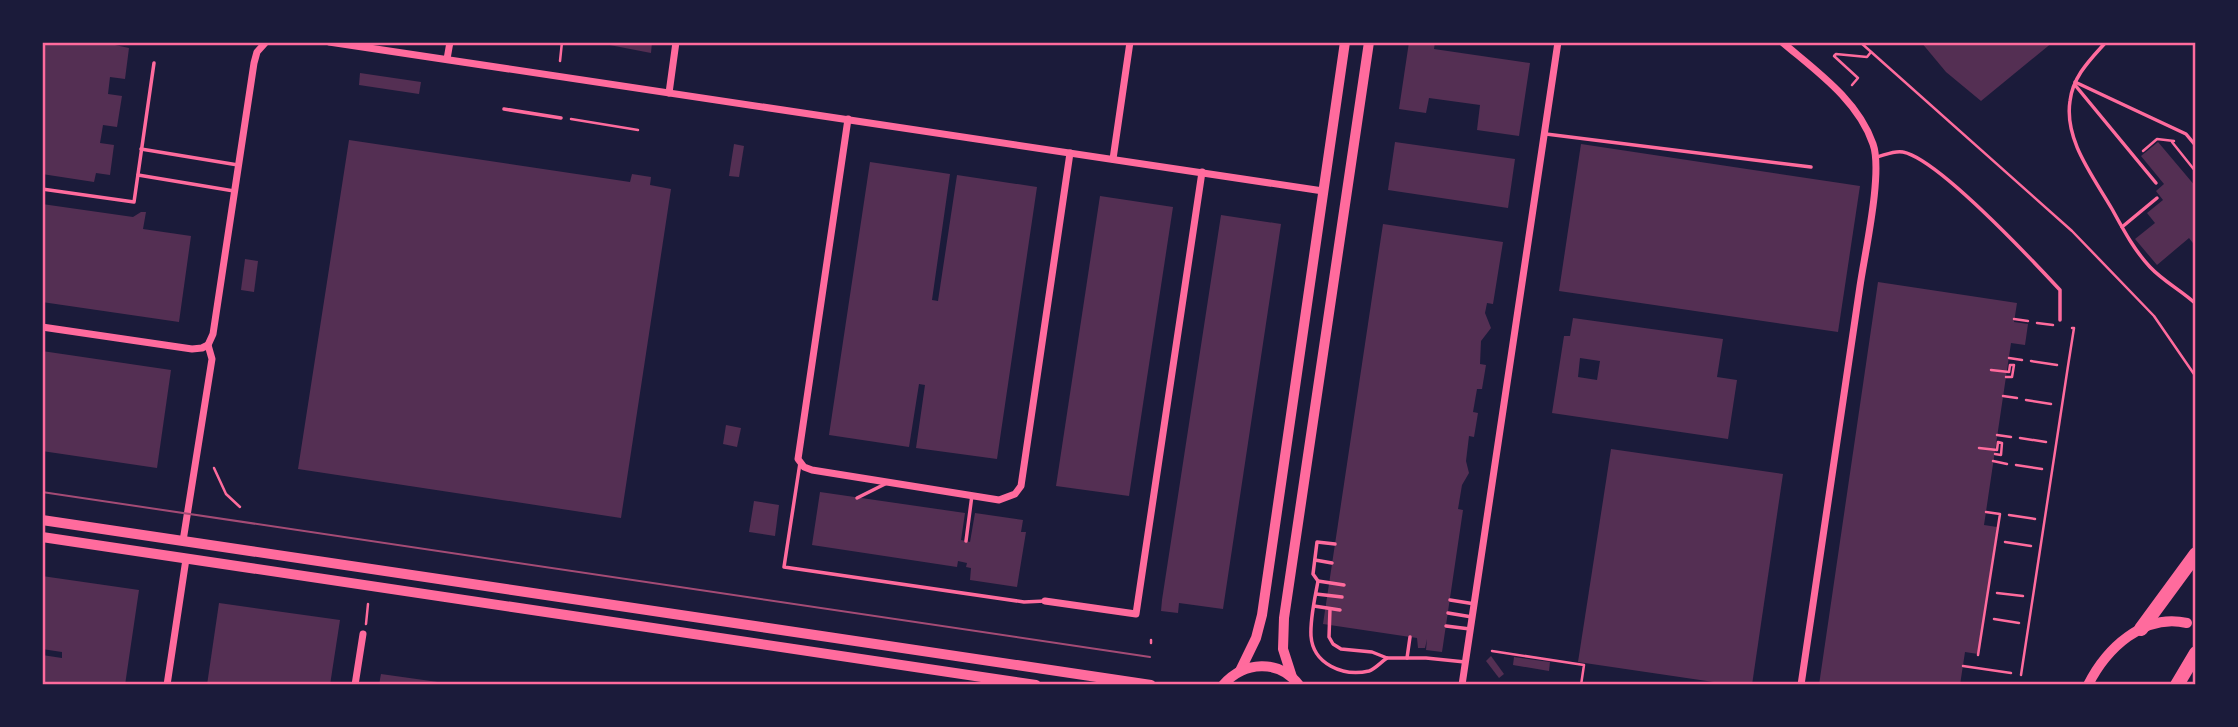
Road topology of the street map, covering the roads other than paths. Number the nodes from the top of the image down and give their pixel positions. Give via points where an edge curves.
1 (265, 42) edge
2 (329, 42) edge
3 (450, 42) edge
4 (676, 42) edge
5 (1130, 42) edge
6 (1345, 42) edge
7 (1369, 42) edge
8 (1558, 42) edge
9 (1782, 42) edge
10 (2106, 42) edge
11 (447, 59) junction
12 (154, 64) dead end
13 (2075, 83) junction
14 (669, 93) junction
15 (504, 109) dead end
16 (561, 118) road end
17 (848, 120) junction
18 (1544, 133) junction
19 (2196, 146) edge
20 (141, 149) junction
21 (1070, 153) junction
22 (1877, 157) junction
23 (1113, 159) junction
24 (238, 165) junction
25 (1811, 167) dead end
26 (1202, 172) junction
27 (138, 175) junction
28 (2156, 183) dead end
29 (42, 189) edge
30 (234, 191) junction
31 (1323, 191) junction
32 (2157, 198) dead end
33 (2122, 227) junction
34 (2196, 304) edge
35 (2060, 320) dead end
36 (42, 327) edge
37 (208, 345) junction
38 (800, 463) junction
39 (890, 482) junction
40 (972, 495) junction
41 (857, 498) dead end
42 (42, 520) edge
43 (42, 537) edge
44 (183, 541) junction
45 (965, 541) dead end
46 (1335, 544) dead end
47 (2196, 554) edge
48 (186, 559) junction
49 (1314, 560) junction
50 (1332, 563) dead end
51 (1318, 581) junction
52 (1344, 584) dead end
53 (1316, 594) junction
54 (1342, 597) dead end
55 (1450, 600) dead end
56 (1045, 601) joint
57 (1475, 604) junction
58 (1314, 606) junction
59 (1330, 609) junction
60 (1340, 610) dead end
61 (1448, 613) dead end
62 (1472, 617) junction
63 (2187, 623) dead end
64 (1446, 626) dead end
65 (1470, 629) junction
66 (2141, 629) junction
67 (363, 634) dead end
68 (1410, 637) dead end
69 (2196, 653) edge
70 (1387, 658) junction
71 (1407, 658) junction
72 (1465, 662) junction
73 (1240, 671) junction
74 (1296, 681) edge
75 (1221, 684) edge
76 (167, 685) edge
77 (355, 685) edge
78 (1036, 685) edge
79 (1151, 685) edge
80 (1462, 685) edge
81 (1801, 685) edge
82 (2088, 685) edge
83 (2178, 685) edge

1 - 24 street via 254,63
2 - 11 street
3 - 11 street
4 - 14 street
5 - 23 street
6 - 31 main road
7 - 74 main road via 1284,618 1283,649
8 - 18 street
9 - 22 street via 1850,103 1867,129
10 - 13 lane
11 - 14 street
12 - 20 lane
13 - 19 lane via 2186,134
13 - 28 lane
13 - 33 lane via 2071,128 2080,154
14 - 17 street
15 - 16 lane
17 - 21 street
17 - 38 street via 797,455
18 - 25 lane
18 - 57 street
20 - 24 lane
20 - 27 lane
21 - 23 street
21 - 40 street via 1021,486 1015,494 999,500
22 - 35 lane via 1907,153 1955,188 2060,290
22 - 81 street
23 - 26 street
24 - 30 street
26 - 31 street
26 - 56 street via 1136,614
27 - 29 lane via 134,202
27 - 30 lane
30 - 37 street
31 - 73 main road via 1262,615
32 - 33 lane
33 - 34 lane via 2151,269
36 - 37 street via 192,349
37 - 44 street via 212,359
38 - 39 street via 812,470
38 - 56 lane via 784,567 1024,602
39 - 40 street
39 - 41 lane
40 - 45 lane
42 - 44 main road
43 - 48 main road
44 - 79 main road
46 - 49 lane via 1317,542
47 - 66 highway
48 - 76 street
48 - 78 main road
49 - 50 lane
49 - 51 lane via 1313,574
51 - 52 lane
51 - 53 lane
53 - 54 lane
53 - 58 lane
55 - 57 lane
57 - 62 street
58 - 59 lane
58 - 70 lane via 1311,640 1315,653 1329,666 1342,671 1370,670
59 - 60 lane
59 - 70 lane via 1327,631 1333,644
61 - 62 lane
62 - 65 street
63 - 66 main road via 2167,622
64 - 65 lane
65 - 72 street
66 - 82 main road via 2108,653
67 - 77 street
68 - 71 lane
69 - 83 highway
70 - 71 lane
71 - 72 lane
72 - 80 street
73 - 74 main road via 1269,666
73 - 75 main road

